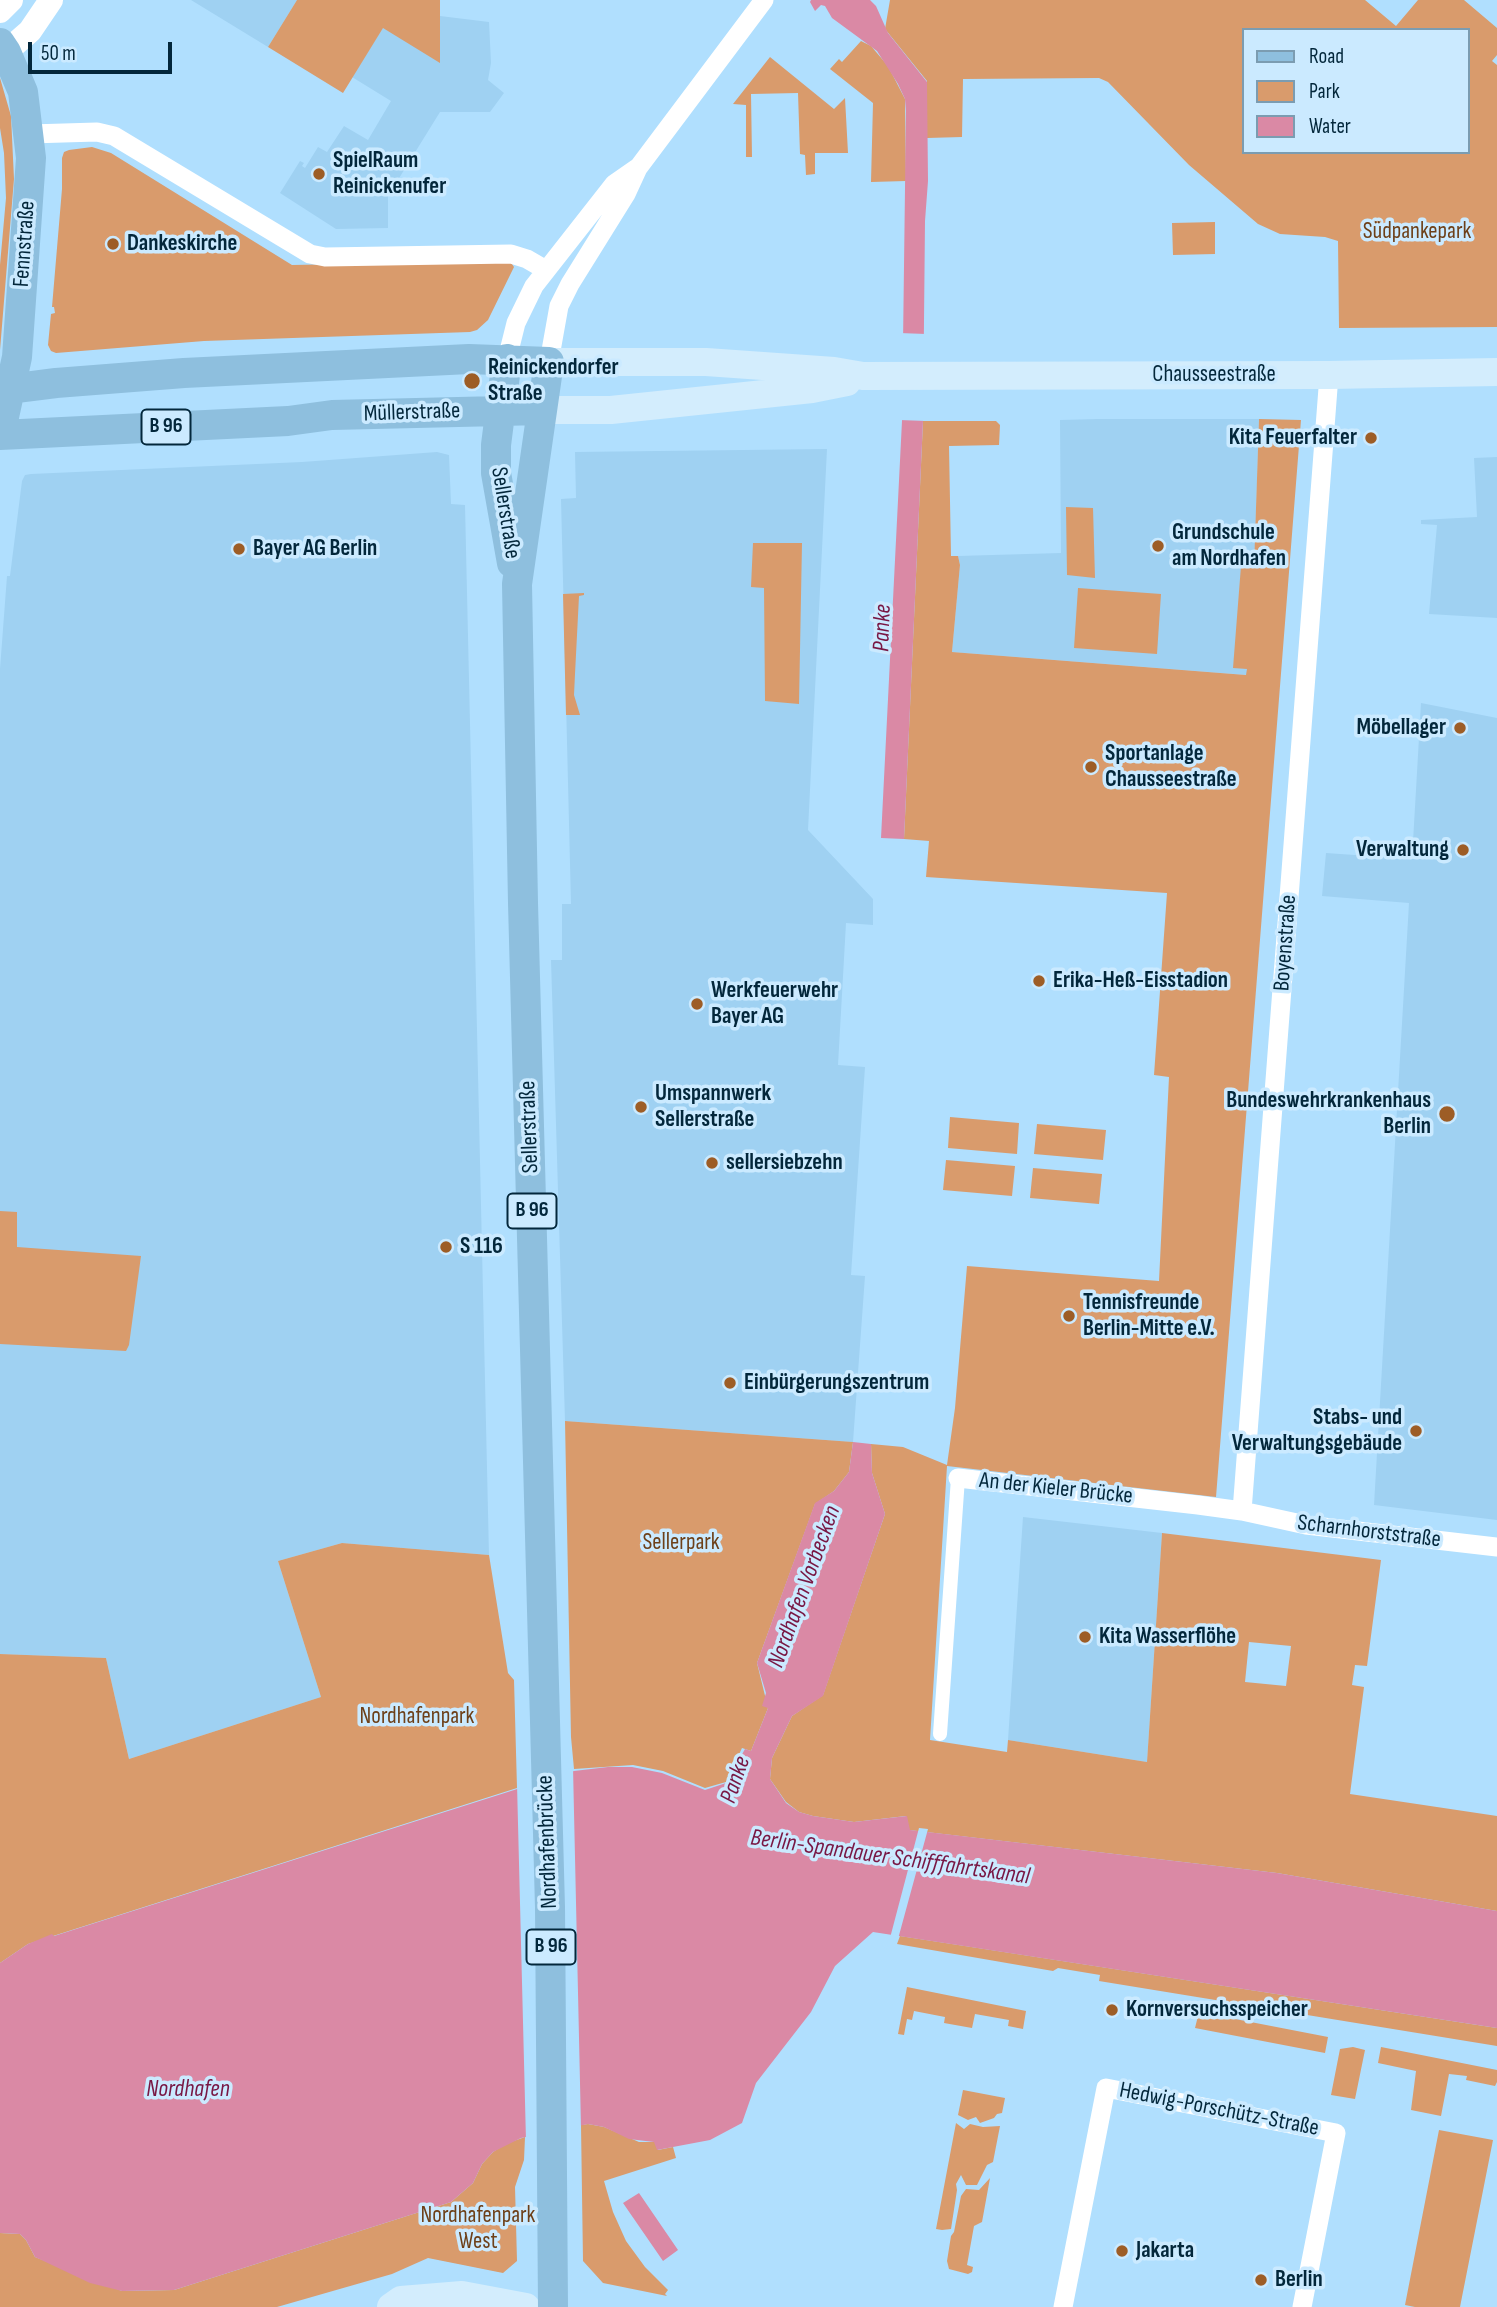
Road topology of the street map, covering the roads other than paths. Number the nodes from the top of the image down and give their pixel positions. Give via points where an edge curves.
1 (11, 0) edge
2 (51, 0) edge
3 (764, 0) edge
4 (0, 11) edge
5 (2, 49) edge
6 (30, 134) junction
7 (638, 168) junction
8 (545, 271) junction
9 (507, 359) junction
10 (549, 362) junction
11 (1497, 372) edge
12 (1329, 375) junction
13 (863, 376) junction
14 (914, 376) joint
15 (5, 390) edge
16 (501, 410) junction
17 (542, 410) junction
18 (0, 436) edge
19 (517, 584) junction
20 (958, 1478) joint
21 (1242, 1511) junction
22 (1497, 1547) edge
23 (545, 1713) joint
24 (940, 1734) dead end
25 (391, 2307) edge
26 (526, 2307) edge
27 (553, 2307) edge
28 (1063, 2307) edge
29 (1302, 2307) edge

1 - 4 street
2 - 5 street via 30,31
3 - 7 street
5 - 6 main road via 23,92
6 - 8 street via 97,132 114,136 310,254 511,254
6 - 15 main road, Fennstraße via 16,357
7 - 8 street via 614,184
7 - 10 street via 559,306
8 - 9 street via 516,323
9 - 10 main road, Müllerstraße / B 96
9 - 15 main road, Müllerstraße / B 96 via 184,373
9 - 16 main road, Sellerstraße / B 96
10 - 13 main road, Müllerstraße via 706,362
10 - 17 main road, Sellerstraße / B 96
11 - 12 main road, Chausseestraße
12 - 14 main road, Chausseestraße
12 - 21 street, Boyenstraße
13 - 14 main road, Müllerstraße
13 - 17 main road, Müllerstraße via 812,389 696,402 611,410
15 - 18 main road, Fennstraße
16 - 17 main road, Müllerstraße / B 96
16 - 18 main road, Müllerstraße / B 96 via 332,415
16 - 19 main road, Sellerstraße / B 96 via 496,473
17 - 19 main road, Sellerstraße / B 96
19 - 23 main road, Sellerstraße / B 96
20 - 21 street, An der Kieler Brücke
20 - 24 street, An der Kieler Brücke
21 - 22 street, Scharnhorststraße via 1306,1525
23 - 27 main road, Nordhafenbrücke / B 96
25 - 26 main road via 401,2300 462,2295
28 - 29 street, Hedwig-Porschütz-Straße via 1106,2088 1336,2133

